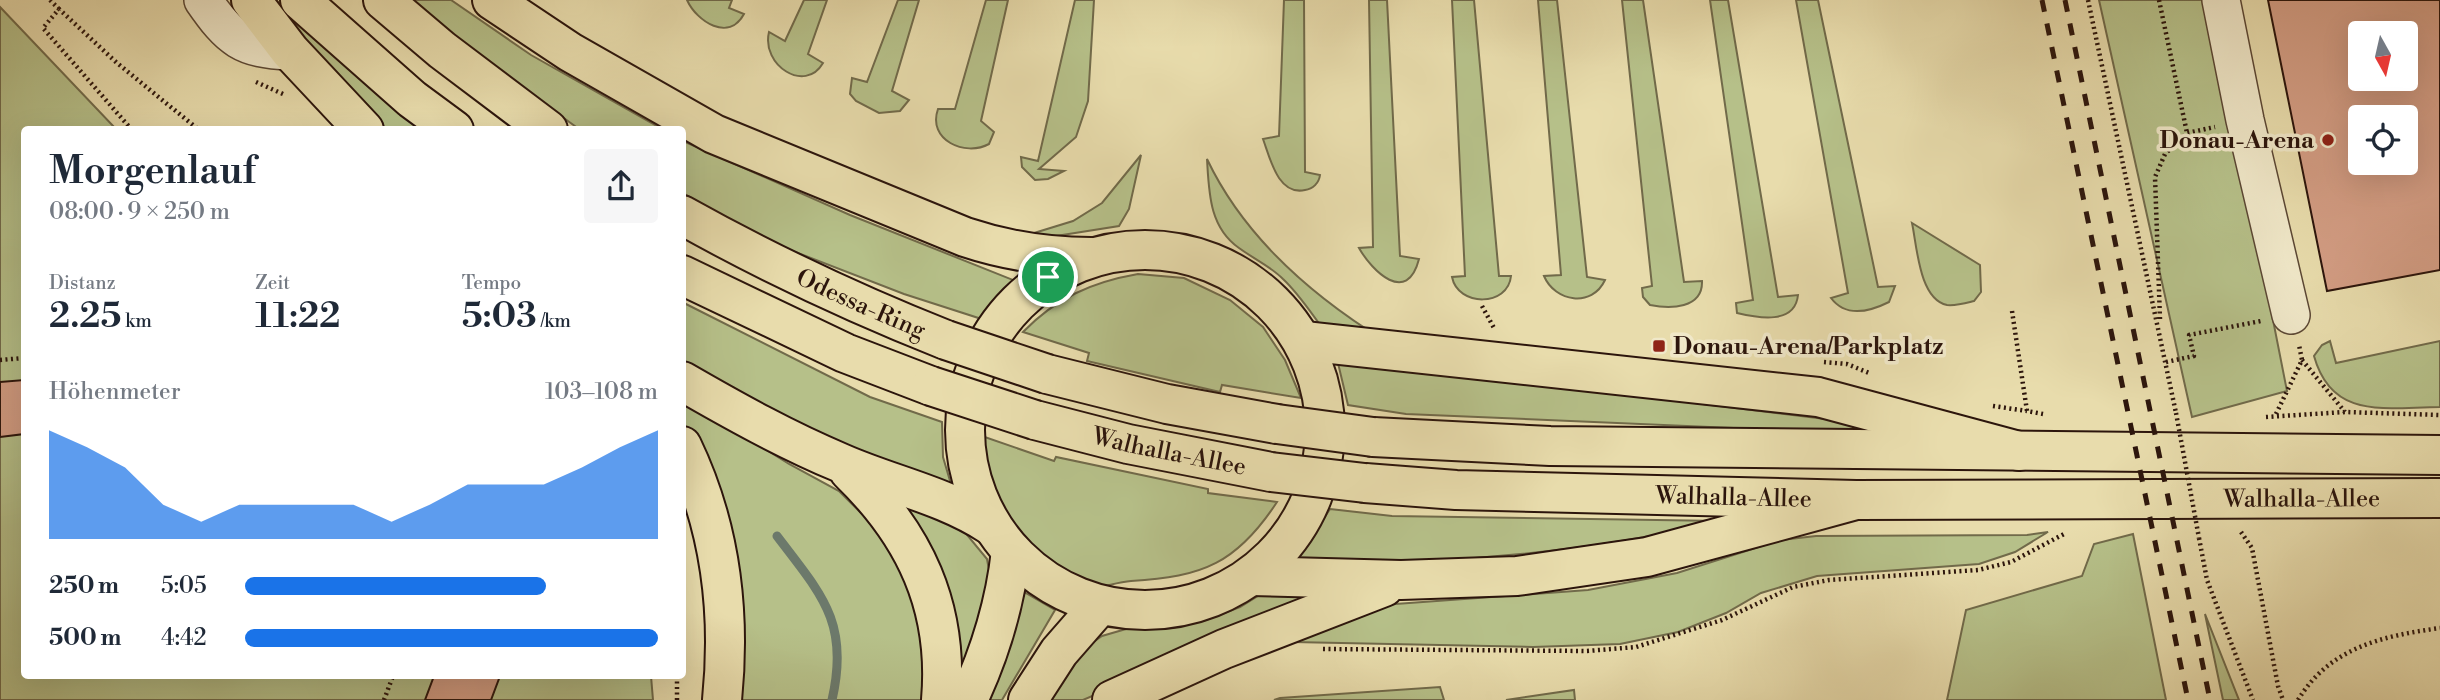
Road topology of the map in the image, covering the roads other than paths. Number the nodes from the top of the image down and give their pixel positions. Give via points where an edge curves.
1 (203, 0) edge
2 (251, 0) edge
3 (300, 0) edge
4 (383, 0) edge
5 (492, 0) edge
6 (2221, 0) edge
7 (290, 51) junction
8 (360, 126) edge
9 (449, 126) edge
10 (543, 126) edge
11 (686, 217) edge
12 (1091, 257) junction
13 (686, 277) edge
14 (2291, 315) road end
15 (1304, 341) junction
16 (1047, 374) joint
17 (686, 382) edge
18 (1035, 420) joint
19 (2019, 451) junction
20 (2440, 454) edge
21 (686, 456) edge
22 (843, 464) junction
23 (2440, 498) edge
24 (1856, 500) junction
25 (1000, 538) junction
26 (1252, 576) junction
27 (1401, 580) junction
28 (1100, 605) junction
29 (722, 700) edge
30 (942, 700) edge
31 (968, 700) edge
32 (1028, 700) edge
33 (1112, 700) edge

1 - 7 lane via 224,31 241,43
2 - 7 main road
3 - 9 main road
4 - 10 main road
5 - 12 main road via 570,52 714,134 998,248 1051,257
6 - 14 lane
7 - 8 main road
11 - 16 main road, Odessa-Ring, bridge via 860,306
12 - 15 main road via 1128,250 1182,253 1231,270 1272,301
12 - 25 main road via 1048,277 1012,306 985,345 968,388 964,435 969,470
13 - 18 main road, Odessa-Ring, bridge via 845,353
15 - 19 main road via 1818,397
15 - 26 main road via 1322,390 1326,442 1321,468 1315,493 1290,539
16 - 19 main road, Walhalla-Allee, bridge via 1167,404 1373,437 1550,446
17 - 22 main road
18 - 24 main road, Walhalla-Allee, bridge via 1270,472 1365,483 1456,490
19 - 20 main road, Walhalla-Allee
21 - 29 main road via 705,501 723,582
22 - 25 main road via 957,504
22 - 30 main road via 881,501 923,573 938,622 944,669
23 - 24 main road, Walhalla-Allee
24 - 27 main road via 1647,558 1517,576
25 - 28 main road via 1037,575
25 - 31 main road via 1000,622
26 - 27 main road
26 - 28 main road via 1192,603 1153,610
27 - 33 main road via 1224,649
28 - 32 main road via 1059,652

